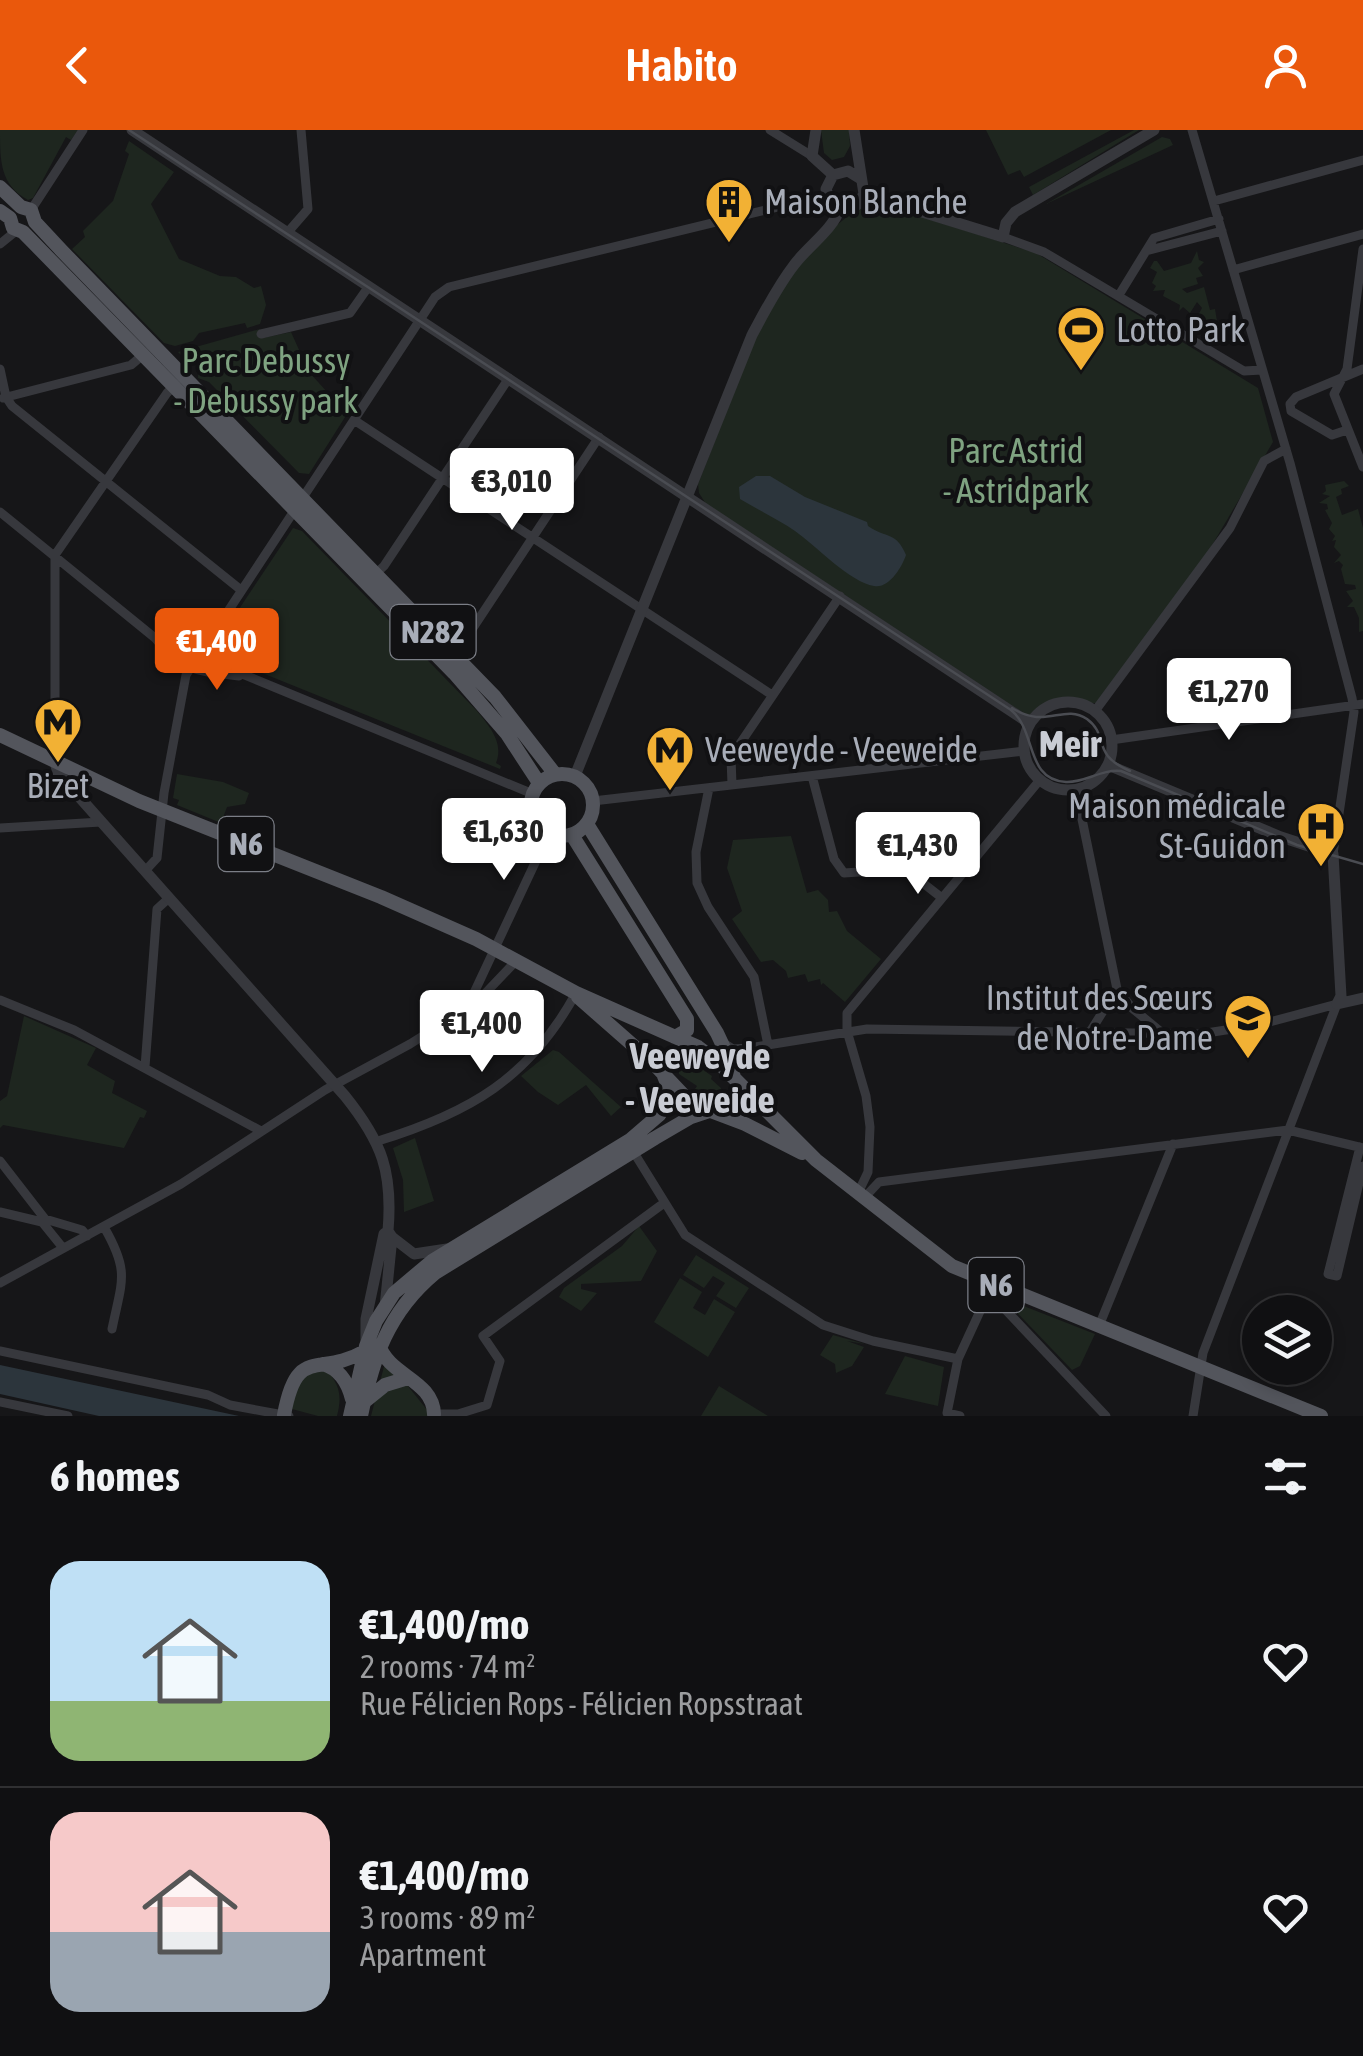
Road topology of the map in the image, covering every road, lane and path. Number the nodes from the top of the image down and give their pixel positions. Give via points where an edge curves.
1 (83, 130) edge
2 (132, 130) edge
3 (302, 130) edge
4 (770, 130) edge
5 (816, 130) edge
6 (854, 130) edge
7 (1154, 130) edge
8 (1192, 130) edge
9 (812, 156) junction
10 (1363, 160) edge
11 (833, 175) junction
12 (861, 179) junction
13 (0, 187) edge
14 (827, 194) junction
15 (864, 194) junction
16 (1214, 201) junction
17 (840, 208) junction
18 (19, 219) edge
19 (1219, 219) junction
20 (1222, 231) junction
21 (288, 232) junction
22 (1363, 234) edge
23 (1002, 237) junction
24 (0, 244) edge
25 (1363, 249) edge
26 (1146, 252) junction
27 (1233, 270) junction
28 (369, 286) junction
29 (1119, 295) junction
30 (419, 318) junction
31 (261, 334) dead end
32 (156, 346) junction
33 (143, 356) junction
34 (0, 369) edge
35 (1363, 369) edge
36 (1262, 370) junction
37 (182, 372) junction
38 (509, 378) junction
39 (1342, 379) junction
40 (172, 386) junction
41 (3, 398) edge
42 (1290, 412) junction
43 (1276, 416) junction
44 (354, 420) junction
45 (1304, 421) junction
46 (1280, 428) junction
47 (1347, 430) junction
48 (599, 437) junction
49 (1286, 449) junction
50 (1363, 467) edge
51 (442, 478) junction
52 (106, 482) junction
53 (688, 496) junction
54 (303, 497) junction
55 (294, 511) junction
56 (0, 512) edge
57 (532, 538) junction
58 (55, 555) junction
59 (371, 578) junction
60 (241, 590) junction
61 (840, 596) junction
62 (642, 610) junction
63 (155, 638) junction
64 (198, 655) junction
65 (448, 657) junction
66 (189, 670) junction
67 (251, 678) junction
68 (772, 695) junction
69 (1358, 704) edge
70 (1094, 711) junction
71 (1029, 723) junction
72 (0, 735) edge
73 (1112, 740) junction
74 (1024, 751) junction
75 (55, 762) junction
76 (1108, 765) junction
77 (555, 774) junction
78 (575, 776) junction
79 (812, 776) junction
80 (1039, 781) junction
81 (732, 785) junction
82 (709, 788) junction
83 (536, 789) junction
84 (1076, 790) junction
85 (594, 801) junction
86 (162, 810) junction
87 (101, 822) junction
88 (587, 824) junction
89 (0, 828) edge
90 (549, 833) junction
91 (572, 835) junction
92 (1333, 854) junction
93 (145, 871) junction
94 (168, 898) junction
95 (942, 898) junction
96 (494, 949) junction
97 (516, 961) junction
98 (1117, 988) junction
99 (576, 993) junction
100 (1363, 998) edge
101 (0, 1000) edge
102 (1337, 1004) junction
103 (453, 1016) junction
104 (847, 1031) junction
105 (1090, 1032) junction
106 (1161, 1032) junction
107 (670, 1035) junction
108 (722, 1042) junction
109 (768, 1045) junction
110 (749, 1048) junction
111 (652, 1062) junction
112 (732, 1063) junction
113 (146, 1066) junction
114 (664, 1076) junction
115 (738, 1084) junction
116 (336, 1085) junction
117 (716, 1113) junction
118 (1288, 1130) junction
119 (260, 1131) junction
120 (378, 1141) junction
121 (1174, 1144) junction
122 (1362, 1147) edge
123 (633, 1152) junction
124 (816, 1160) junction
125 (0, 1161) edge
126 (1363, 1166) edge
127 (861, 1195) junction
128 (664, 1203) junction
129 (0, 1212) edge
130 (32, 1213) junction
131 (48, 1224) junction
132 (104, 1227) junction
133 (388, 1234) junction
134 (87, 1236) junction
135 (456, 1247) junction
136 (63, 1248) junction
137 (0, 1283) edge
138 (993, 1283) junction
139 (986, 1299) junction
140 (385, 1306) junction
141 (388, 1326) junction
142 (1099, 1326) junction
143 (112, 1328) dead end
144 (370, 1347) junction
145 (0, 1351) edge
146 (958, 1358) junction
147 (322, 1364) junction
148 (1200, 1367) junction
149 (408, 1378) junction
150 (0, 1402) edge
151 (356, 1409) edge
152 (431, 1415) edge
153 (68, 1416) edge
154 (286, 1416) edge
155 (960, 1416) edge
156 (1106, 1416) edge
157 (1193, 1416) edge
158 (1321, 1416) edge

1 - 18 street
2 - 21 street
3 - 21 street via 308,209
4 - 9 street
5 - 9 street
6 - 12 street
7 - 23 street via 1010,215
8 - 16 street
9 - 11 street
10 - 16 street
11 - 12 street via 848,171
11 - 14 street
12 - 15 street
13 - 18 main road, N282
14 - 17 street
14 - 30 street via 449,288
15 - 17 street via 858,205
15 - 23 street
16 - 19 street
17 - 53 street via 767,306
18 - 24 street
18 - 32 main road, N282
18 - 33 main road, N282
19 - 20 street
19 - 26 street via 1154,238
20 - 26 street
20 - 27 street
21 - 28 street
22 - 27 street
23 - 29 street via 1044,252
25 - 39 street
26 - 29 street
27 - 36 street
28 - 30 street
28 - 31 street via 350,313
29 - 36 street via 1244,371
30 - 38 street
30 - 44 street
32 - 33 street
32 - 37 main road, N282
33 - 40 main road, N282
33 - 41 street via 131,365
34 - 41 street
35 - 39 street
36 - 43 street
37 - 40 street
37 - 54 main road, N282
38 - 48 street
38 - 51 street
39 - 42 street via 1296,397
39 - 47 street via 1334,394
40 - 52 street
40 - 55 main road, N282
41 - 52 street
42 - 43 street
42 - 45 street
43 - 46 street
44 - 51 street
44 - 54 street
45 - 46 street
45 - 47 street via 1332,436
46 - 49 street
47 - 50 street
48 - 53 street
48 - 57 street
49 - 69 street
49 - 70 street via 1264,461 1230,528
51 - 57 street
51 - 59 street
52 - 58 street
52 - 60 street
53 - 61 street
53 - 62 street
54 - 55 street
54 - 59 main road, N282
55 - 59 main road, N282
55 - 60 street
56 - 58 street
57 - 62 street
57 - 65 street
58 - 63 street
58 - 75 street
59 - 65 main road, N282
60 - 64 street
61 - 68 street
61 - 71 street
62 - 68 street
62 - 78 street
63 - 64 street
63 - 66 street
64 - 66 street
64 - 67 street
65 - 77 main road, N282 via 495,697
65 - 83 main road, N282 via 501,726
66 - 67 street
66 - 86 street
67 - 83 street
68 - 81 street via 732,757
69 - 73 street
69 - 92 street
70 - 71 street via 1059,702
70 - 73 street
71 - 74 street
72 - 75 main road, N6
73 - 76 street
74 - 79 street
74 - 80 street
75 - 86 main road, N6
75 - 87 street
76 - 84 street
76 - 92 street
77 - 78 main road
77 - 83 main road
78 - 85 main road
79 - 81 street
79 - 95 street via 844,874 905,869
80 - 84 street
80 - 95 street
81 - 82 street
82 - 85 street
82 - 109 street via 697,883 754,977
83 - 90 main road, N282 via 534,817
84 - 98 street
85 - 88 main road
86 - 93 street via 157,858
86 - 96 main road, N6
87 - 89 street
87 - 93 street
88 - 91 main road
88 - 108 main road
90 - 91 main road
90 - 96 street
91 - 107 main road via 687,1018 688,1030
92 - 102 street
93 - 94 street
94 - 113 street via 156,909
94 - 116 street
95 - 104 street via 847,1014
96 - 97 main road, N6
96 - 103 street via 473,995
97 - 99 main road, N6
97 - 103 street via 477,1002
98 - 105 street
98 - 106 street
99 - 107 main road, N6
99 - 111 main road, N6
99 - 120 street via 535,1054 494,1090 455,1114
100 - 102 street
101 - 113 street
102 - 106 street via 1258,1025
102 - 118 street
103 - 116 street
104 - 105 street
104 - 109 street
104 - 127 street via 870,1127
105 - 106 street
107 - 111 main road via 653,1037
107 - 115 main road, N6 via 715,1060
108 - 110 street
108 - 112 main road
109 - 110 street
110 - 112 street
111 - 114 main road, N6
112 - 115 main road
113 - 119 street
114 - 117 main road, N6 via 689,1102
114 - 135 main road via 668,1102 645,1128
115 - 117 main road via 742,1107
115 - 124 main road, N6
116 - 119 street
116 - 120 street
117 - 123 main road via 691,1117
117 - 124 main road, N6
118 - 121 street
118 - 122 street
118 - 148 street
119 - 132 street
120 - 133 street via 389,1184
121 - 127 street via 886,1181
121 - 142 street
122 - 126 street via 1328,1274 1337,1276
123 - 128 street
123 - 141 main road via 435,1273
124 - 127 main road, N6
125 - 130 street
127 - 138 main road, N6 via 952,1266
128 - 146 street via 694,1243 832,1330
128 - 152 street via 483,1336 500,1361 487,1405
129 - 130 street
130 - 131 street
131 - 134 street
131 - 136 street
132 - 134 street
132 - 143 street via 124,1273
133 - 135 street via 414,1254
133 - 140 street
133 - 144 street via 366,1320
134 - 136 street
135 - 140 main road via 415,1274
136 - 137 street
138 - 139 street
138 - 142 main road, N6
139 - 146 street
139 - 156 street via 1000,1304
140 - 141 street
140 - 144 main road
141 - 144 main road
142 - 148 main road, N6
144 - 147 main road
144 - 149 main road
144 - 151 main road
145 - 154 street
146 - 155 street via 947,1413
147 - 151 main road via 350,1388
147 - 154 main road via 294,1378
148 - 157 street
148 - 158 main road, N6
149 - 151 main road via 385,1384
149 - 152 main road via 429,1394
150 - 153 street

